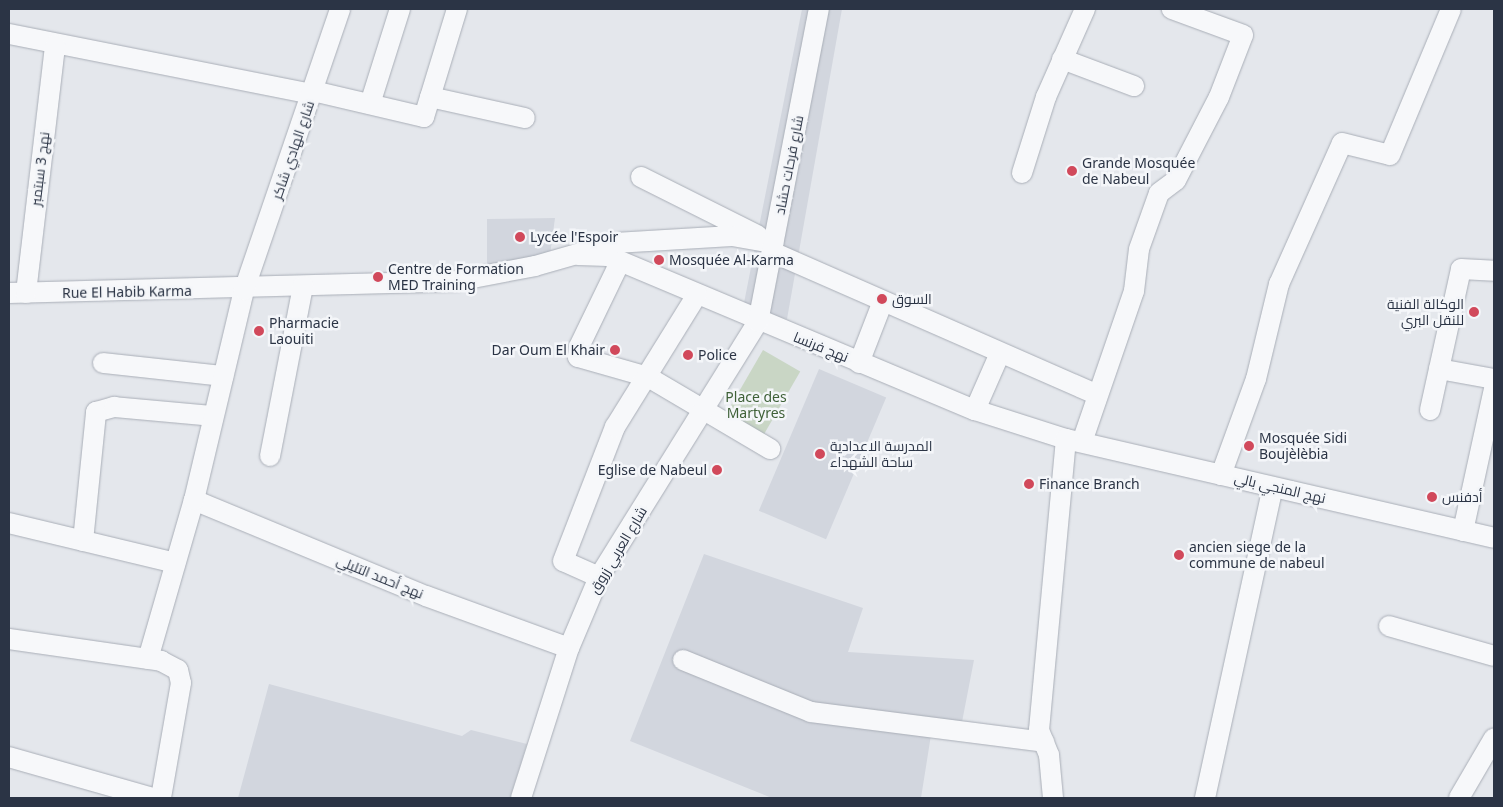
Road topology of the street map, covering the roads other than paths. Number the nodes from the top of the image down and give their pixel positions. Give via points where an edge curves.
1 (340, 9) edge
2 (400, 9) edge
3 (457, 9) edge
4 (819, 9) edge
5 (1085, 9) edge
6 (1451, 9) edge
7 (1181, 11) edge
8 (9, 34) edge
9 (55, 45) junction
10 (1062, 58) junction
11 (1134, 86) dead end
12 (312, 93) junction
13 (430, 97) junction
14 (370, 104) junction
15 (525, 118) dead end
16 (1022, 173) dead end
17 (640, 177) dead end
18 (771, 246) junction
19 (578, 255) junction
20 (620, 262) junction
21 (1494, 270) edge
22 (303, 286) junction
23 (244, 290) junction
24 (17, 293) edge
25 (696, 295) junction
26 (883, 301) junction
27 (758, 322) junction
28 (1000, 353) junction
29 (103, 363) dead end
30 (859, 363) junction
31 (1439, 369) junction
32 (223, 376) junction
33 (648, 377) junction
34 (1494, 379) edge
35 (1494, 389) edge
36 (1097, 395) junction
37 (704, 410) junction
38 (975, 410) junction
39 (1430, 410) dead end
40 (213, 416) junction
41 (1074, 441) junction
42 (770, 450) dead end
43 (270, 456) dead end
44 (1222, 475) junction
45 (1273, 487) junction
46 (194, 500) junction
47 (9, 523) edge
48 (1463, 531) junction
49 (1494, 538) edge
50 (83, 541) junction
51 (175, 563) junction
52 (599, 577) junction
53 (1389, 626) dead end
54 (9, 639) edge
55 (569, 648) junction
56 (1494, 656) edge
57 (148, 659) junction
58 (683, 660) dead end
59 (1494, 738) edge
60 (1044, 742) junction
61 (9, 757) edge
62 (153, 798) edge
63 (161, 798) edge
64 (521, 798) edge
65 (1053, 798) edge
66 (1206, 798) edge
67 (1459, 798) edge

1 - 12 street, شارع الهادي شاكر
2 - 14 street
3 - 13 street
4 - 18 street, شارع فرحات حشاد
5 - 10 street
6 - 44 street via 1390,155 1342,143 1279,284 1256,379
7 - 36 street via 1243,35 1218,96 1176,180 1159,193 1139,249 1134,291
8 - 9 street
9 - 12 street
9 - 24 street, نهج 3 سبتمبر
10 - 11 street
10 - 16 street
12 - 14 street
12 - 23 street, شارع الهادي شاكر
13 - 14 street via 421,118
13 - 15 street
17 - 18 street
18 - 19 street via 732,236 615,243
18 - 26 street
18 - 27 street, شارع فرحات حشاد
19 - 20 street, نهج فرنسا via 600,255
19 - 22 street, Rue El Habib Karma via 484,278
20 - 25 street, نهج فرنسا
20 - 33 street via 579,347 578,357
21 - 31 street via 1461,269
22 - 23 street, Rue El Habib Karma
22 - 43 street
23 - 24 street, Rue El Habib Karma
23 - 32 street, شارع الهادي شاكر
25 - 27 street, نهج فرنسا
25 - 33 street
26 - 28 street
26 - 30 street
27 - 30 street, نهج فرنسا
27 - 37 street, شارع العربي زروق
28 - 36 street
28 - 38 street
29 - 32 street
30 - 38 street, نهج فرنسا
31 - 34 street
31 - 39 street
32 - 40 street, شارع الهادي شاكر
33 - 37 street
33 - 52 street via 615,427 563,562
35 - 48 street
36 - 41 street
37 - 42 street
37 - 52 street, شارع العربي زروق
38 - 41 street, نهج فرنسا
40 - 46 street, شارع الهادي شاكر
40 - 50 street via 114,406 96,412
41 - 44 street, نهج المنجي بالي
41 - 60 street via 1039,730
44 - 45 street, نهج المنجي بالي
45 - 48 street, نهج المنجي بالي
45 - 66 street
46 - 51 street, شارع الهادي شاكر
46 - 55 street, نهج أحمد التليلي via 426,596
47 - 50 street
48 - 49 street, نهج المنجي بالي
50 - 51 street
51 - 57 street, شارع الهادي شاكر
52 - 55 street, شارع العربي زروق
53 - 56 street
54 - 57 street
55 - 64 street, شارع العربي زروق
57 - 63 street via 171,664 178,670 181,683
58 - 60 street via 811,712
59 - 67 street
60 - 65 street
61 - 62 street

